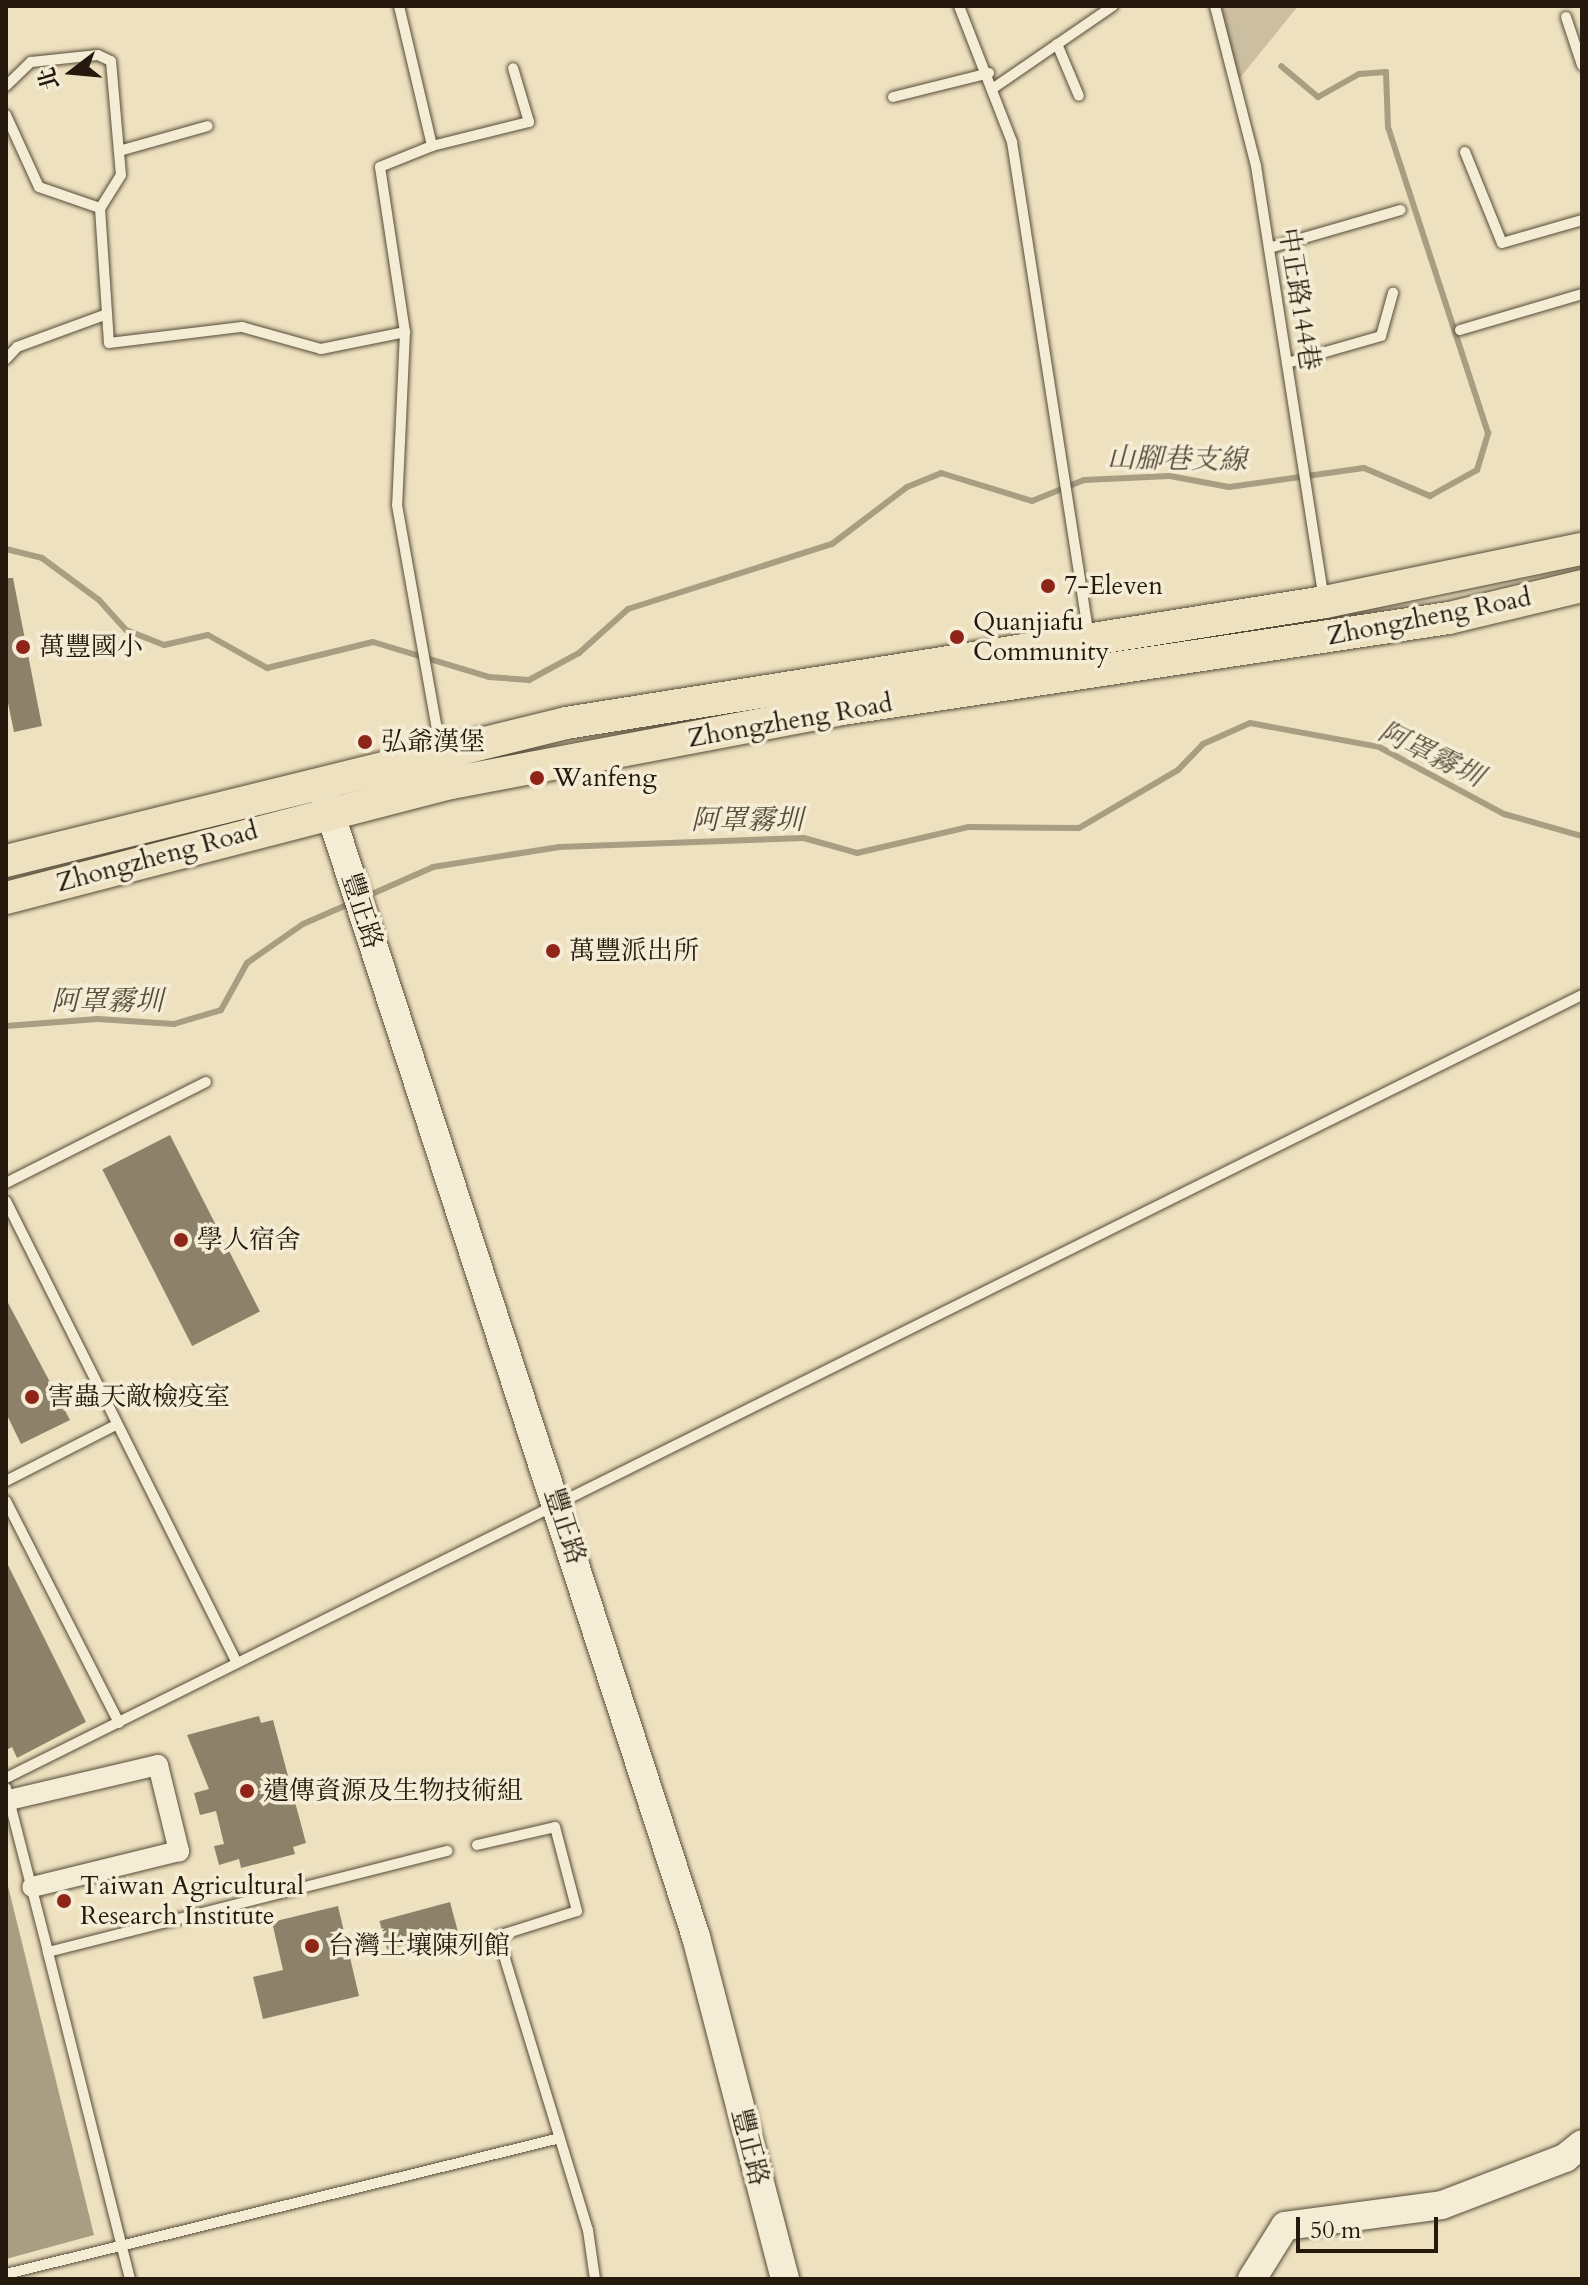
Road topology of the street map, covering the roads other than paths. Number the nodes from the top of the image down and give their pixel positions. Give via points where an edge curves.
1 (399, 6) edge
2 (959, 6) edge
3 (1113, 6) edge
4 (1215, 6) edge
5 (1566, 17) dead end
6 (1057, 44) junction
7 (1582, 65) edge
8 (513, 68) dead end
9 (989, 73) junction
10 (6, 86) edge
11 (995, 87) junction
12 (1079, 96) dead end
13 (893, 97) dead end
14 (6, 115) edge
15 (208, 126) dead end
16 (432, 146) junction
17 (119, 151) junction
18 (1465, 152) dead end
19 (100, 208) junction
20 (1401, 210) dead end
21 (1582, 220) edge
22 (1269, 248) junction
23 (1393, 293) dead end
24 (1582, 294) edge
25 (107, 314) junction
26 (1460, 330) dead end
27 (405, 332) junction
28 (6, 359) edge
29 (1287, 363) junction
30 (1582, 549) edge
31 (1582, 586) edge
32 (1325, 602) junction
33 (1089, 637) junction
34 (1093, 675) junction
35 (441, 753) junction
36 (451, 783) junction
37 (324, 796) junction
38 (6, 861) edge
39 (6, 898) edge
40 (1582, 995) edge
41 (206, 1082) dead end
42 (6, 1183) edge
43 (6, 1201) edge
44 (116, 1425) junction
45 (6, 1481) edge
46 (6, 1501) edge
47 (559, 1505) junction
48 (236, 1661) junction
49 (119, 1723) junction
50 (6, 1778) edge
51 (8, 1794) edge
52 (477, 1845) dead end
53 (447, 1851) dead end
54 (32, 1887) junction
55 (48, 1952) junction
56 (560, 2138) junction
57 (1582, 2144) edge
58 (122, 2245) junction
59 (6, 2274) edge
60 (130, 2279) edge
61 (595, 2279) edge
62 (785, 2279) edge
63 (1252, 2279) edge

1 - 16 lane
2 - 9 lane
3 - 6 lane
4 - 22 lane, 中正路144巷
5 - 7 lane
6 - 11 lane
6 - 12 lane
8 - 16 lane via 529,122
9 - 11 lane
9 - 13 lane
10 - 17 lane via 31,62 98,55 111,61
11 - 33 lane via 1012,142
14 - 19 lane via 39,187
15 - 17 lane
16 - 27 lane via 380,167
17 - 19 lane via 121,175
18 - 21 lane via 1502,243
19 - 25 lane
20 - 22 lane
22 - 29 lane, 中正路144巷
23 - 29 lane via 1381,336
24 - 26 lane
25 - 27 lane via 109,343 242,327 321,349
25 - 28 lane via 17,347
27 - 35 lane via 397,505
29 - 32 lane, 中正路144巷
30 - 32 main road, Zhongzheng Road
31 - 34 main road, Zhongzheng Road via 1449,618
32 - 33 main road, Zhongzheng Road
33 - 34 lane
33 - 35 main road, Zhongzheng Road via 759,687
34 - 36 main road, Zhongzheng Road via 836,710
35 - 36 lane
35 - 37 main road, Zhongzheng Road
36 - 37 main road, Zhongzheng Road
37 - 38 main road, Zhongzheng Road
37 - 39 main road, Zhongzheng Road
37 - 47 street, 豐正路
40 - 47 lane
41 - 42 lane
43 - 44 lane
44 - 45 lane
44 - 48 lane
46 - 49 lane
47 - 48 lane
47 - 62 street, 豐正路 via 696,1937
48 - 49 lane
49 - 50 lane
51 - 54 lane
51 - 54 street via 158,1765 179,1851
52 - 56 lane via 555,1827 577,1911 498,1936
53 - 55 lane
54 - 55 lane
55 - 58 lane
56 - 58 lane
56 - 61 lane
57 - 63 street via 1565,2158 1442,2205 1285,2226
58 - 59 lane
58 - 60 lane

